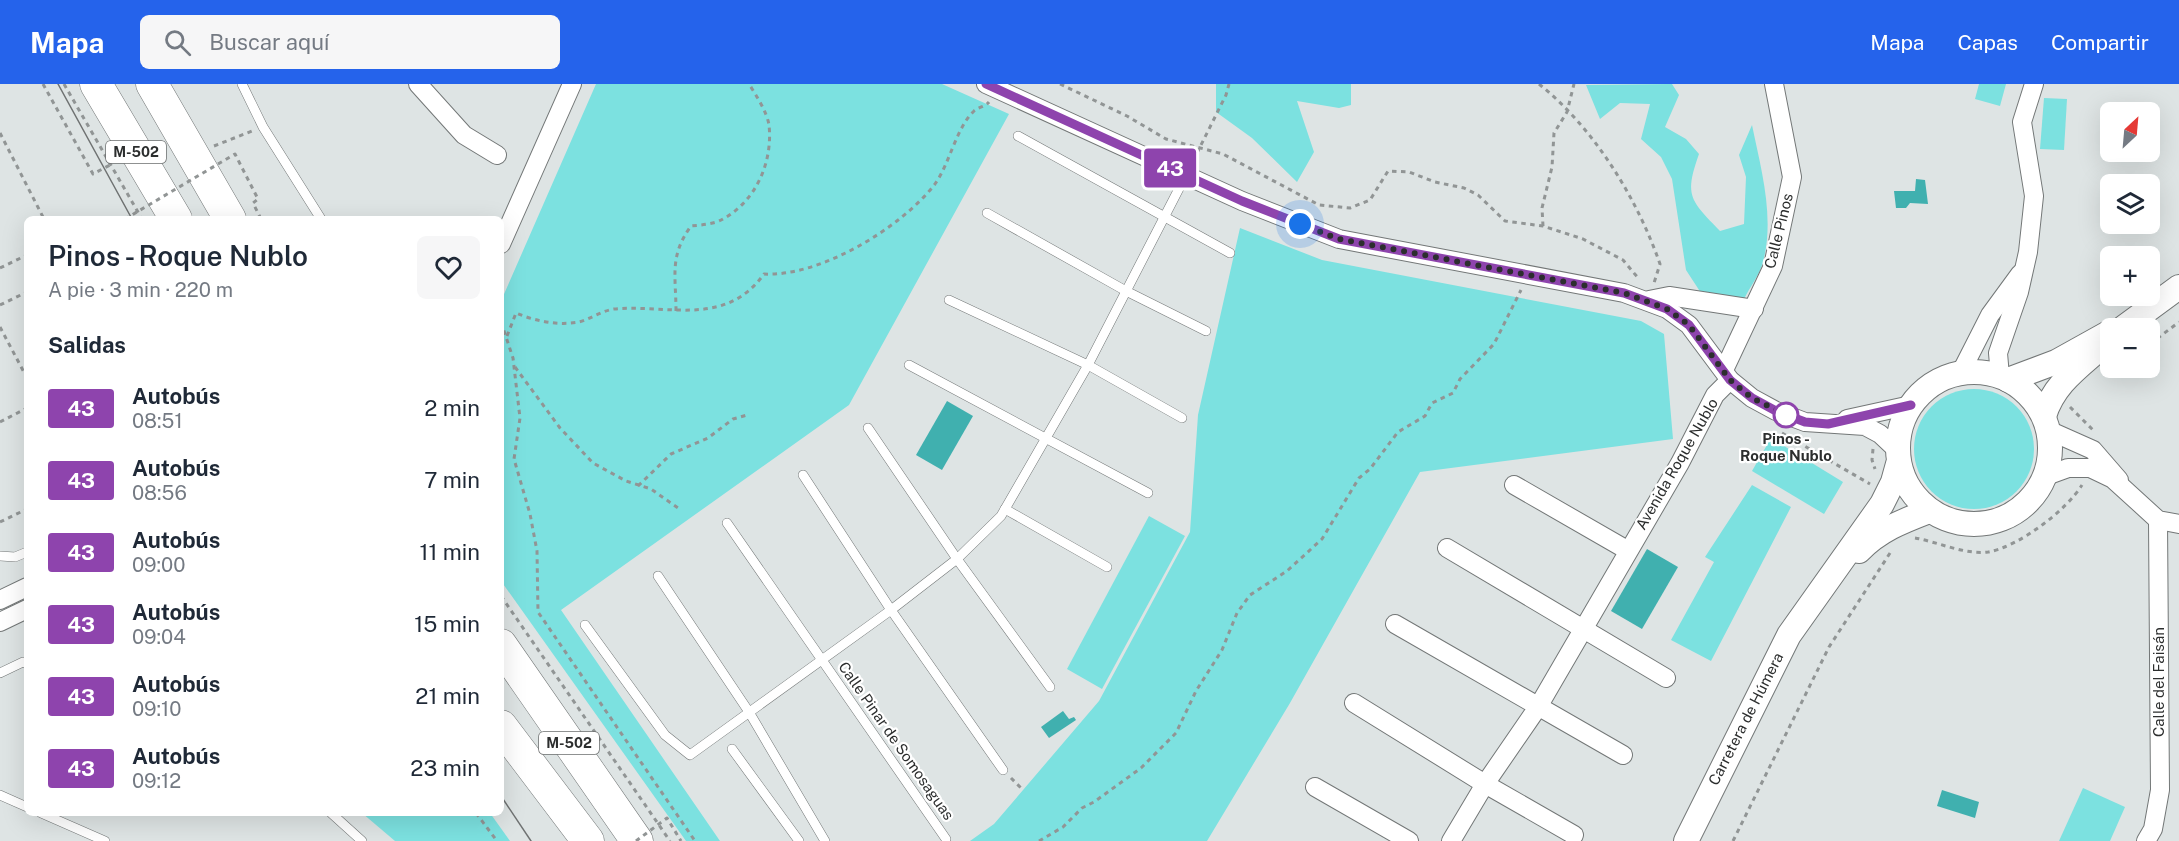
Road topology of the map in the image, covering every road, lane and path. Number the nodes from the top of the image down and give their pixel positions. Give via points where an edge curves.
1 (43, 84) edge
2 (64, 84) edge
3 (96, 84) edge
4 (152, 84) edge
5 (242, 84) edge
6 (418, 84) edge
7 (572, 84) edge
8 (749, 84) edge
9 (1228, 84) edge
10 (1539, 84) edge
11 (1574, 84) edge
12 (1774, 84) edge
13 (2034, 84) edge
14 (991, 86) edge
15 (1567, 112) junction
16 (263, 126) junction
17 (0, 133) edge
18 (1018, 136) dead end
19 (214, 146) dead end
20 (497, 155) dead end
21 (110, 165) junction
22 (1186, 175) junction
23 (987, 213) dead end
24 (42, 216) edge
25 (130, 216) edge
26 (140, 216) edge
27 (174, 216) edge
28 (228, 216) edge
29 (260, 216) edge
30 (319, 216) edge
31 (1164, 217) junction
32 (1543, 226) dead end
33 (504, 237) edge
34 (1230, 253) dead end
35 (24, 256) edge
36 (0, 268) edge
37 (2023, 270) junction
38 (1526, 275) junction
39 (2179, 287) edge
40 (1126, 291) junction
41 (24, 293) edge
42 (1669, 296) junction
43 (949, 300) dead end
44 (1644, 300) junction
45 (0, 305) edge
46 (1754, 309) junction
47 (676, 311) junction
48 (2134, 318) edge
49 (2179, 322) edge
50 (0, 327) edge
51 (504, 329) edge
52 (1206, 331) dead end
53 (507, 336) junction
54 (2160, 336) edge
55 (2100, 338) edge
56 (2100, 348) edge
57 (909, 365) dead end
58 (1088, 365) junction
59 (514, 366) junction
60 (24, 372) edge
61 (1961, 372) junction
62 (1727, 375) junction
63 (2004, 378) junction
64 (1911, 405) junction
65 (24, 410) edge
66 (747, 415) dead end
67 (1182, 418) dead end
68 (0, 422) edge
69 (2046, 423) junction
70 (1828, 424) junction
71 (868, 428) dead end
72 (1046, 437) junction
73 (1867, 441) dead end
74 (1890, 462) junction
75 (803, 475) dead end
76 (2046, 476) junction
77 (1875, 479) dead end
78 (1514, 485) dead end
79 (638, 486) junction
80 (2128, 490) junction
81 (1871, 491) dead end
82 (1148, 493) dead end
83 (678, 508) dead end
84 (1005, 509) junction
85 (24, 510) edge
86 (1929, 511) junction
87 (2158, 520) junction
88 (0, 522) edge
89 (727, 523) dead end
90 (2179, 524) edge
91 (1896, 546) dead end
92 (1447, 548) dead end
93 (1627, 550) junction
94 (24, 553) edge
95 (0, 556) edge
96 (957, 559) junction
97 (1107, 567) dead end
98 (658, 576) dead end
99 (24, 588) edge
100 (0, 600) edge
101 (504, 601) edge
102 (1813, 601) junction
103 (24, 610) edge
104 (891, 610) junction
105 (0, 622) edge
106 (1395, 624) dead end
107 (585, 625) dead end
108 (1583, 630) junction
109 (504, 649) edge
110 (822, 659) junction
111 (24, 663) edge
112 (0, 673) edge
113 (1665, 678) dead end
114 (1050, 687) dead end
115 (1354, 703) dead end
116 (1538, 706) junction
117 (749, 712) junction
118 (504, 730) edge
119 (504, 739) edge
120 (732, 749) dead end
121 (1623, 755) dead end
122 (1003, 770) dead end
123 (1485, 784) junction
124 (1315, 787) dead end
125 (0, 795) edge
126 (24, 806) edge
127 (48, 816) edge
128 (334, 816) edge
129 (478, 816) edge
130 (1574, 835) dead end
131 (946, 839) dead end
132 (105, 841) edge
133 (362, 841) edge
134 (497, 841) edge
135 (568, 841) edge
136 (588, 841) edge
137 (637, 841) edge
138 (670, 841) edge
139 (681, 841) edge
140 (695, 841) edge
141 (799, 841) edge
142 (825, 841) edge
143 (1039, 841) edge
144 (1409, 841) edge
145 (1451, 841) edge
146 (1686, 841) edge
147 (1732, 841) edge
148 (2146, 841) edge

1 - 21 path via 93,174
2 - 21 path
3 - 27 highway, M-502
4 - 28 highway, M-502
5 - 16 lane
6 - 20 street via 464,135
7 - 33 street
8 - 47 path via 769,123 764,170 751,195 722,220 691,226 679,243 675,260
9 - 22 path
10 - 15 path
11 - 15 path
12 - 46 street, Calle Pinos via 1792,177 1773,266
13 - 37 street via 2022,122 2034,196
14 - 22 street
14 - 47 path via 988,105 974,111 965,124 936,182 886,229 808,268 783,275 764,274 744,296 697,311
15 - 32 path via 1554,133 1552,167 1542,208
15 - 42 path via 1596,146 1636,210 1660,264 1654,283
16 - 19 path
16 - 30 lane
17 - 24 path
18 - 31 lane
21 - 26 path
22 - 31 lane, Calle Pinar de Somosaguas
22 - 38 street via 1339,239
23 - 40 lane
25 - 29 path, bridge via 235,154 258,200 253,203
31 - 34 lane
31 - 40 lane, Calle Pinar de Somosaguas
35 - 36 path
37 - 61 street via 1990,315
37 - 63 street via 1998,353
38 - 44 street
38 - 143 path via 1494,344 1460,379 1453,393 1432,403 1425,416 1398,432 1359,478 1322,539 1287,571 1250,595 1176,733 1141,768
39 - 48 main road
40 - 52 lane
40 - 58 lane, Calle Pinar de Somosaguas
41 - 45 path
42 - 44 street
42 - 46 street
43 - 58 lane
44 - 62 street via 1667,309 1689,325
46 - 62 street, Calle Pinos
47 - 53 path via 613,309 580,321 560,323 531,320 516,313
49 - 54 path
50 - 60 path
51 - 53 path
53 - 59 path
55 - 63 main road via 2056,362
56 - 69 main road via 2059,385 2049,400
57 - 72 lane
58 - 67 lane
58 - 72 lane, Calle Pinar de Somosaguas
59 - 79 path via 560,428 593,463
59 - 140 path via 520,418 513,459 537,551 538,612
61 - 63 main road
61 - 64 main road via 1925,389
62 - 70 street via 1752,398 1776,411 1805,422
62 - 93 street, Avenida Roque Nublo
63 - 69 main road via 2024,390
64 - 70 street
64 - 74 main road
65 - 68 path
66 - 79 path via 671,454
69 - 76 main road via 2051,451
69 - 80 street via 2093,450
70 - 74 street via 1865,426 1881,434
71 - 96 lane
72 - 82 lane
72 - 84 lane, Calle Pinar de Somosaguas
73 - 74 path via 1873,448 1872,460
74 - 86 main road
74 - 102 main road via 1893,482 1882,504
75 - 104 lane
76 - 80 street via 2068,468 2090,468
76 - 86 main road via 2021,509 2002,520 1979,525 1956,523
77 - 81 path
78 - 93 street
79 - 83 path via 651,489
80 - 87 street
84 - 96 lane, Calle Pinar de Somosaguas
84 - 97 lane
85 - 88 path
86 - 102 main road via 1895,524 1871,539
87 - 90 street
87 - 148 street, Calle del Faisán via 2160,790 2153,829
89 - 110 lane, Calle Pinar de Somosaguas
91 - 147 path via 1829,647
92 - 108 street
93 - 108 street, Avenida Roque Nublo
94 - 95 lane
96 - 104 lane, Calle Pinar de Somosaguas
96 - 114 lane
98 - 117 lane
99 - 100 street
101 - 138 path
102 - 146 main road, Carretera de Húmera via 1779,654
103 - 105 street
104 - 110 lane, Calle Pinar de Somosaguas
104 - 122 lane
106 - 116 street
107 - 117 lane, Calle Pinar de Somosaguas via 665,735 690,755
108 - 113 street
108 - 116 street, Avenida Roque Nublo
109 - 137 highway, M-502
110 - 117 lane, Calle Pinar de Somosaguas
110 - 131 lane, Calle Pinar de Somosaguas
111 - 112 lane
115 - 123 street
116 - 121 street
116 - 123 street, Avenida Roque Nublo
117 - 142 lane
118 - 136 highway, M-502
119 - 135 highway, M-502
120 - 141 lane
123 - 130 street
123 - 145 street, Avenida Roque Nublo
124 - 144 street
125 - 126 lane
127 - 132 lane
128 - 133 lane
129 - 134 path
137 - 139 path, bridge via 667,818

